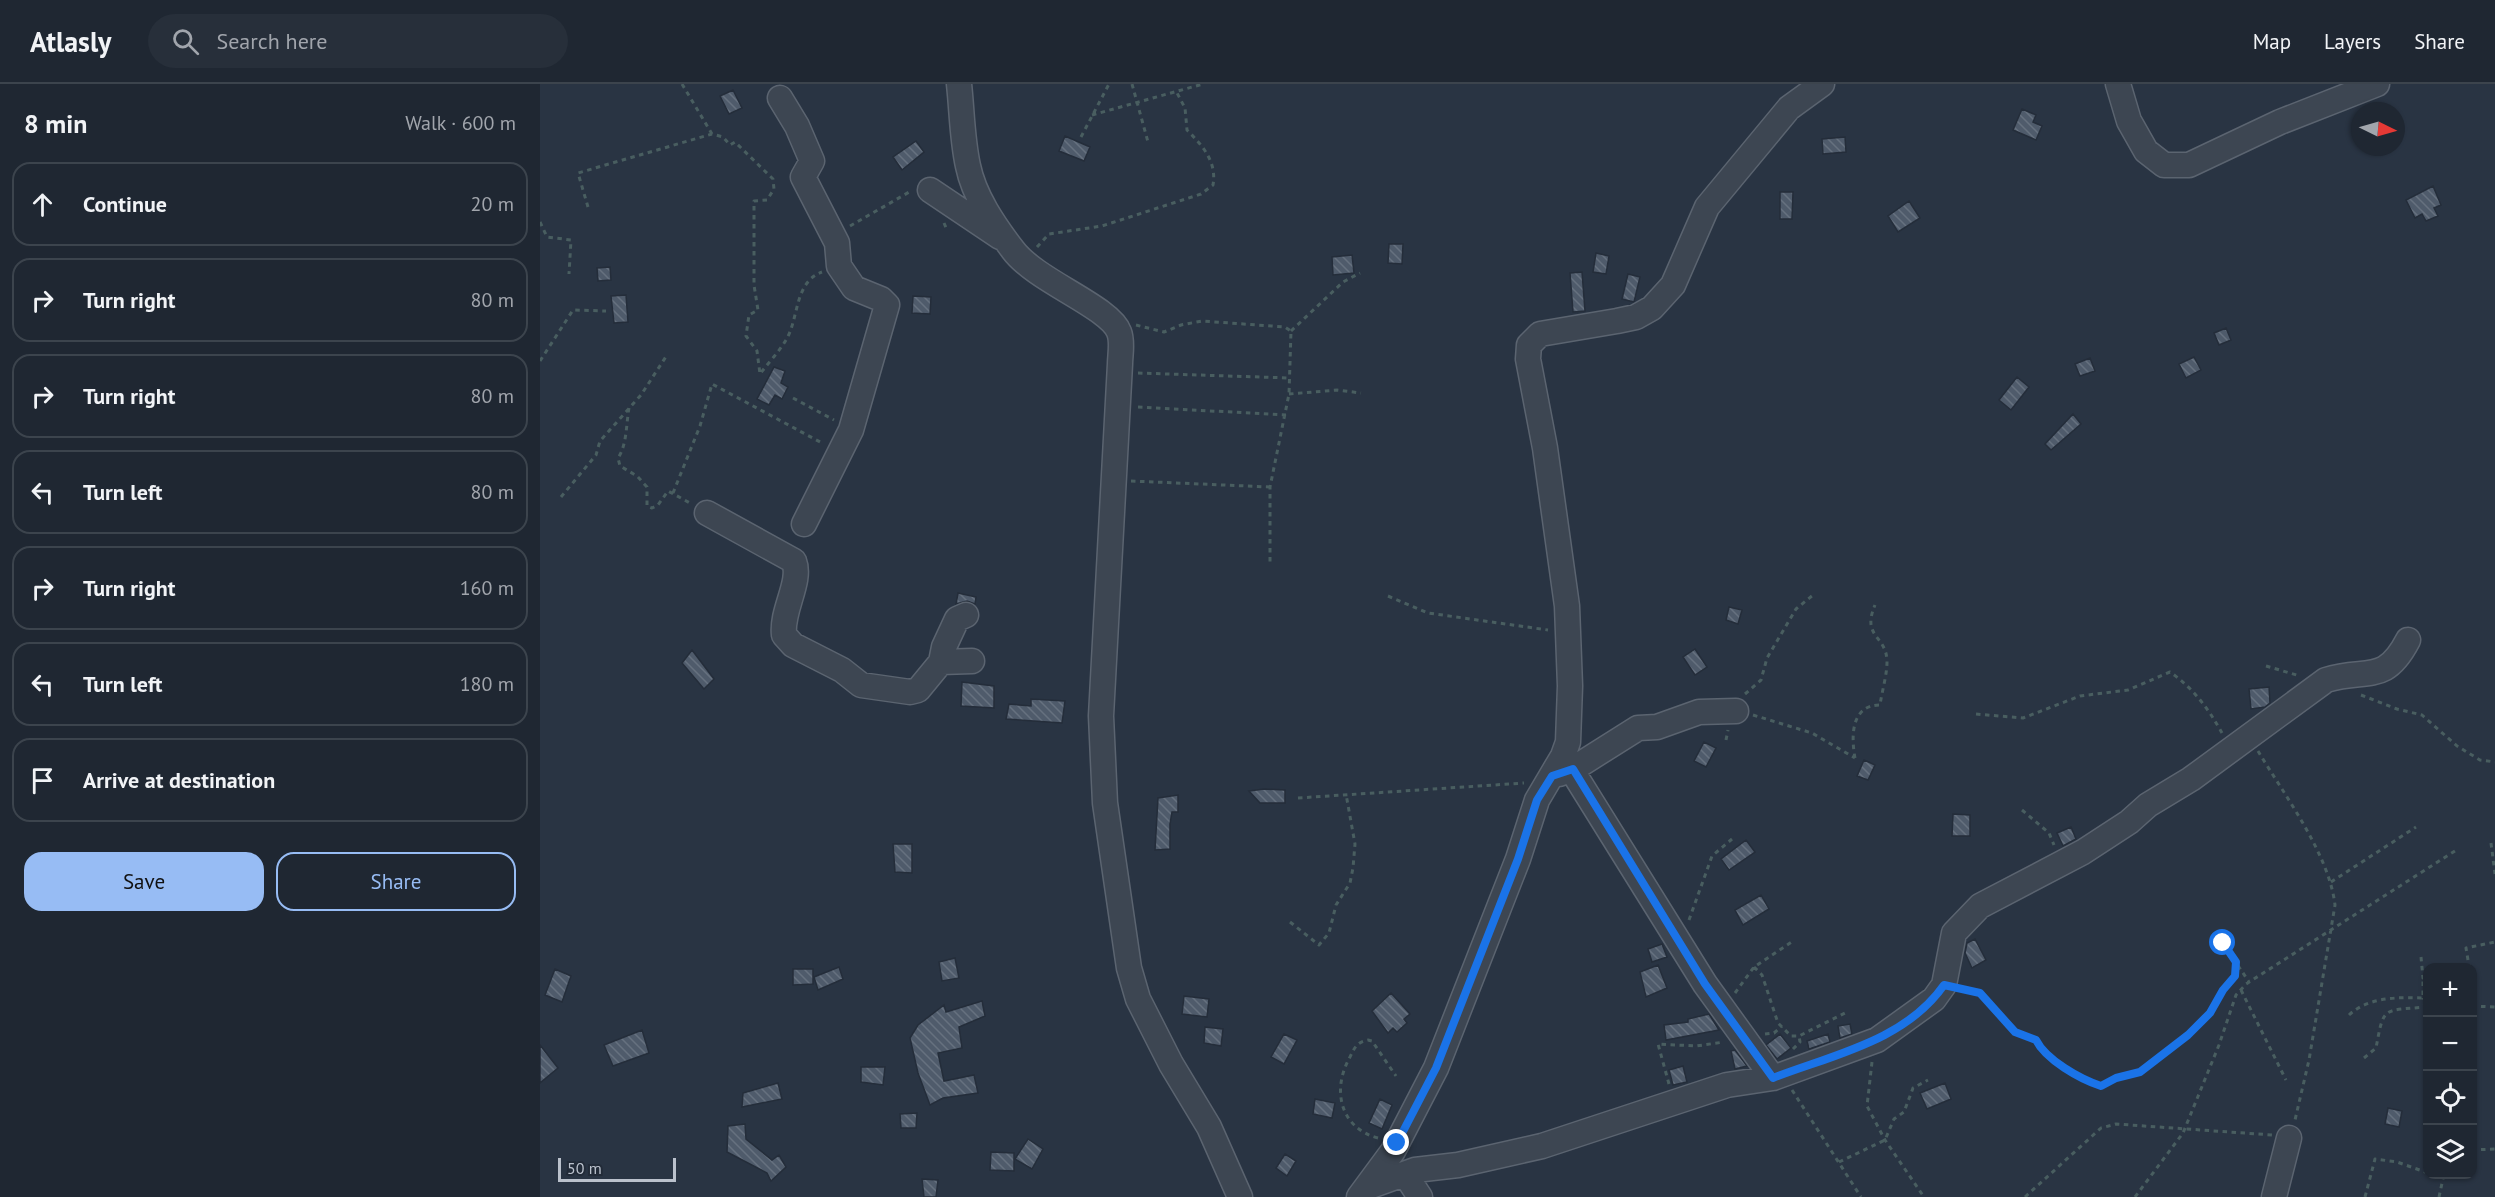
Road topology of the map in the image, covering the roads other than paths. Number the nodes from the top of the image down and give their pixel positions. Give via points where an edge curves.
1 (959, 84) edge
2 (1822, 84) edge
3 (2118, 84) edge
4 (2377, 84) edge
5 (780, 98) dead end
6 (930, 190) road end
7 (1008, 242) junction
8 (707, 513) road end
9 (804, 524) dead end
10 (966, 615) dead end
11 (2408, 640) dead end
12 (972, 661) dead end
13 (941, 662) junction
14 (1736, 711) road end
15 (1558, 772) junction
16 (1777, 1076) junction
17 (2289, 1138) road end
18 (1405, 1174) junction
19 (1364, 1192) edge
20 (1240, 1197) edge
21 (1420, 1197) edge
22 (2274, 1197) edge

1 - 7 street via 970,174 976,191
2 - 15 street via 1789,108 1707,207 1673,285 1652,308 1636,316 1540,334 1531,340 1528,359 1556,520 1567,632 1568,742
3 - 4 street via 2129,121 2146,151 2164,165 2189,165 2280,122
5 - 9 street via 812,161 803,177 837,243 839,266 854,288 887,305 851,430
6 - 7 street
7 - 20 street via 1032,270 1114,323 1120,339 1101,756 1105,803 1129,968 1138,999 1209,1127
8 - 13 street via 794,561 798,570 783,627 784,635 793,645 870,688 918,690
10 - 13 street via 957,619
11 - 16 street via 2399,659 2374,674 2342,675 2322,683 2129,822 2061,864 1980,906 1954,933 1944,985 1934,999 1877,1040
12 - 13 street
14 - 15 street via 1699,712 1657,727 1638,728
15 - 16 street via 1743,1037
15 - 19 street via 1537,800 1518,859 1436,1068 1397,1143
16 - 18 street via 1727,1085 1542,1146
17 - 22 street
18 - 19 street
18 - 21 street

